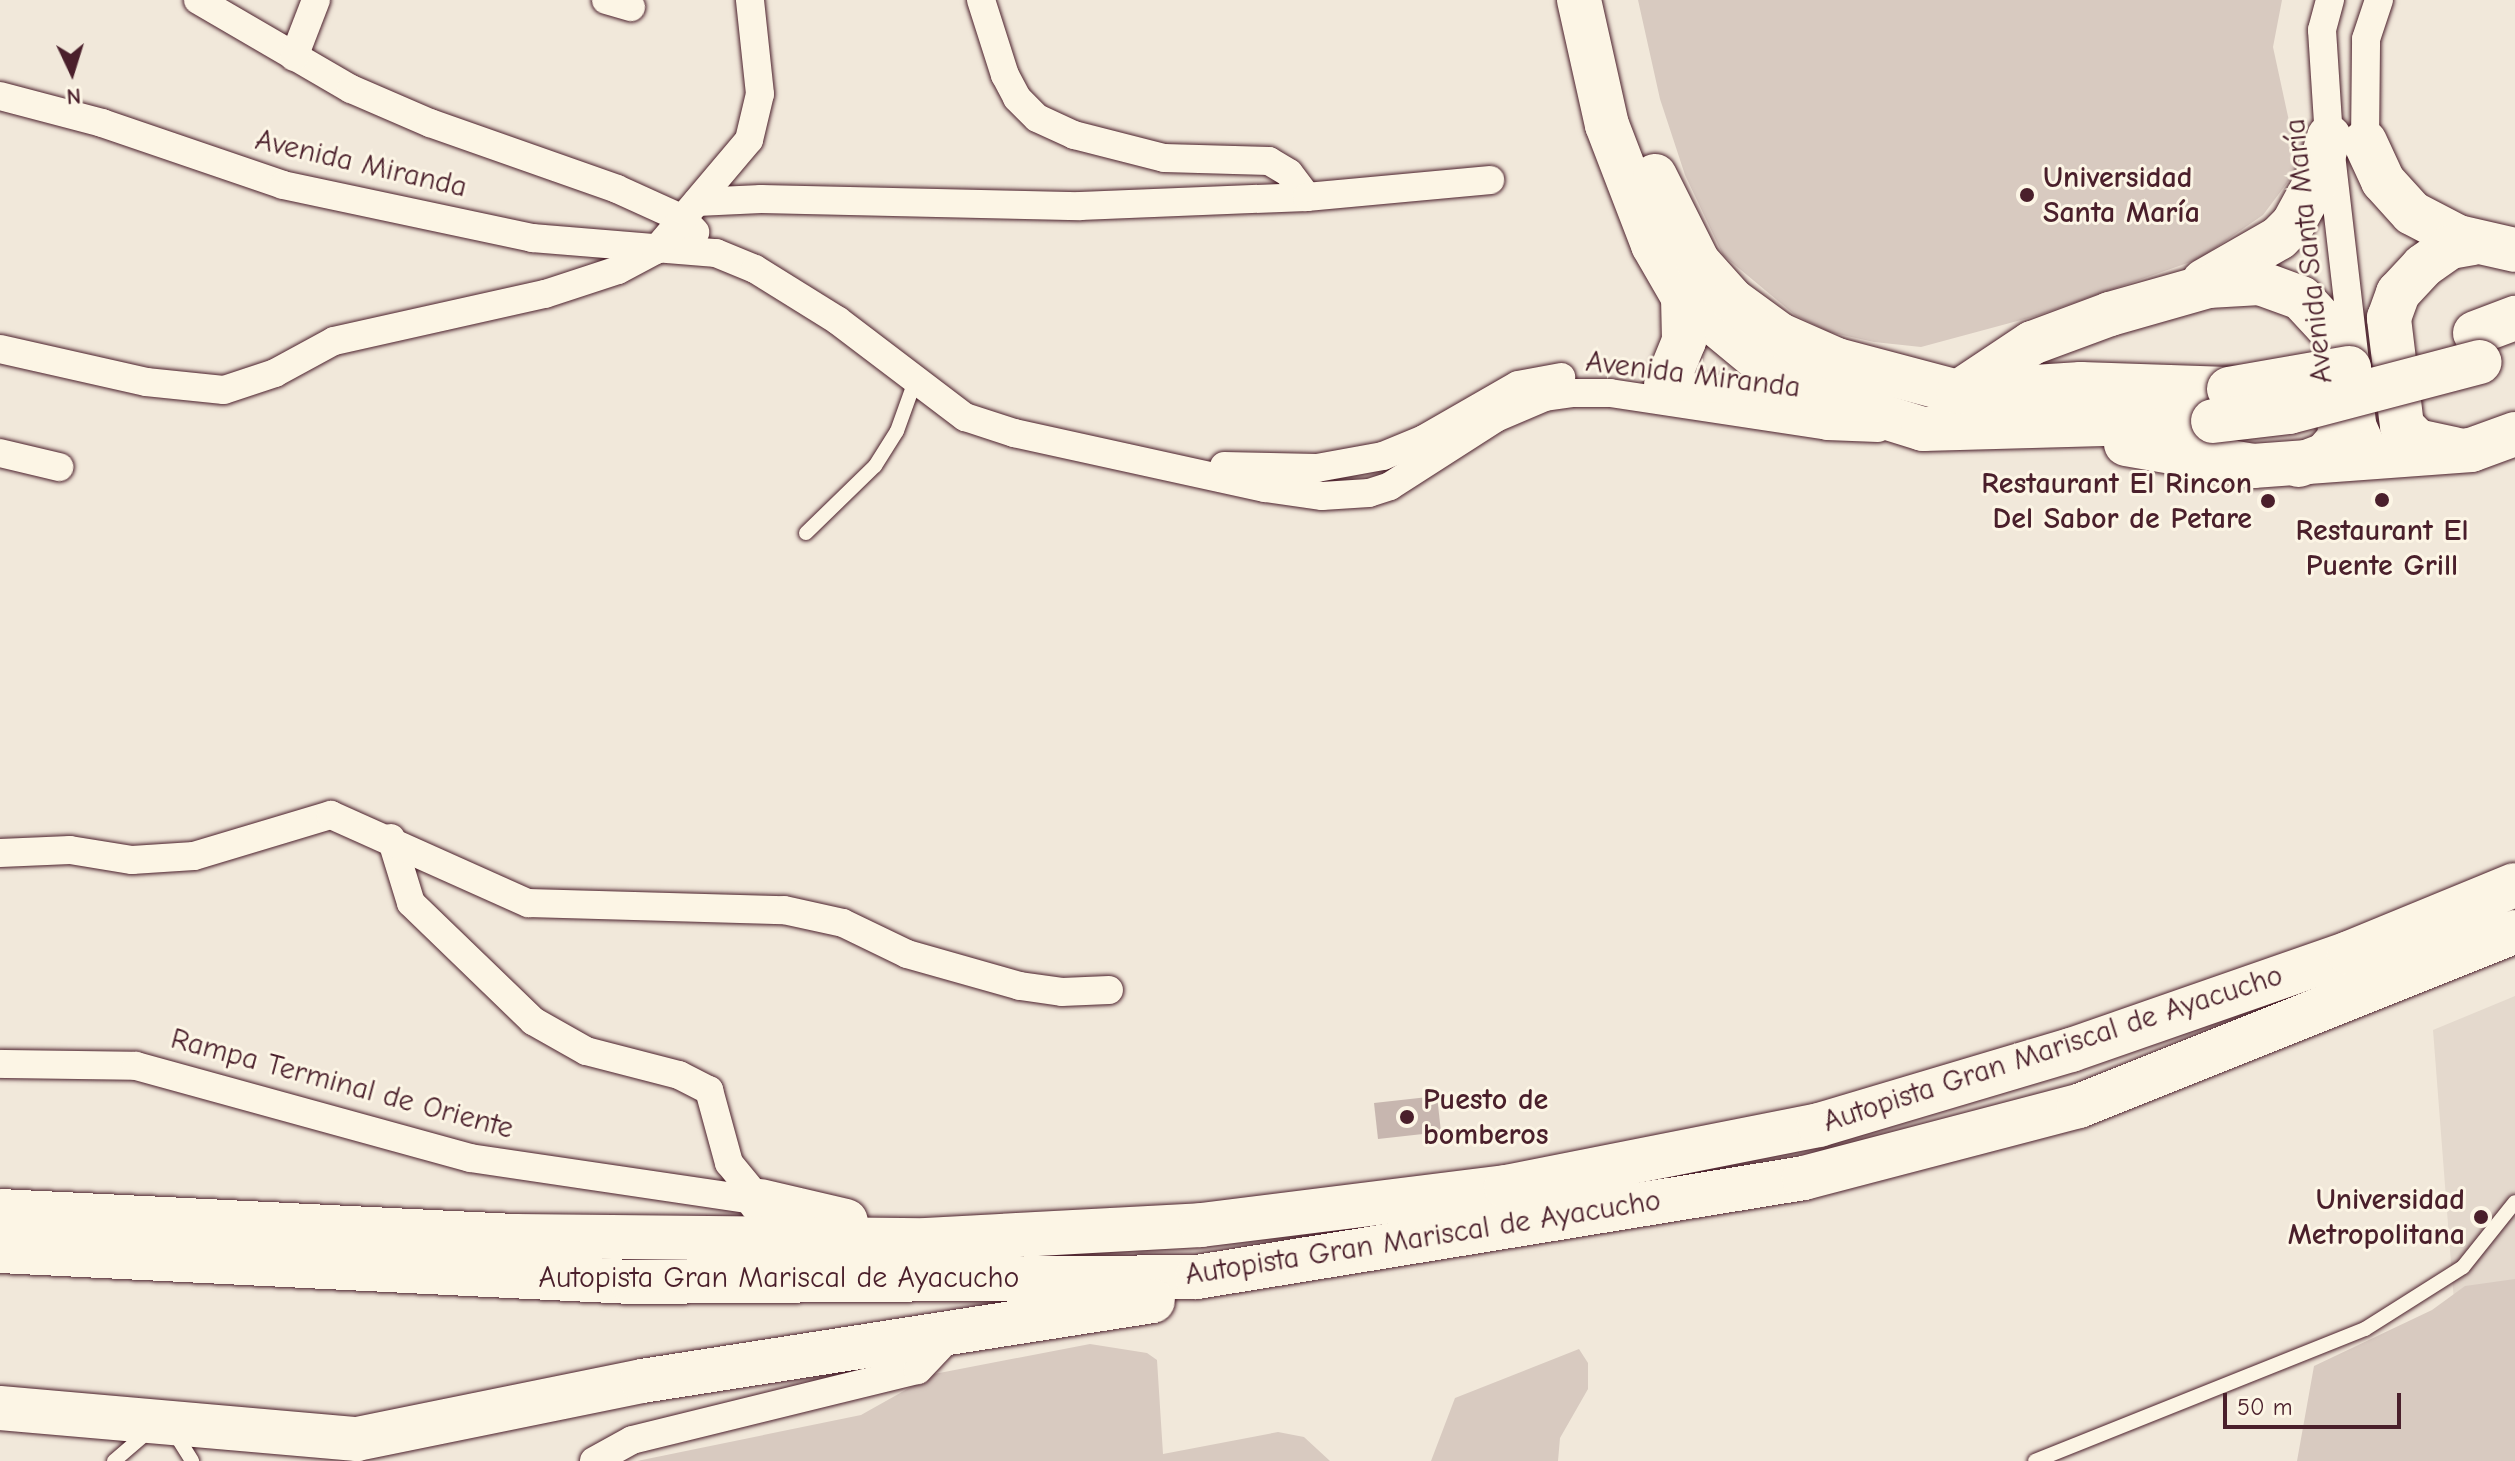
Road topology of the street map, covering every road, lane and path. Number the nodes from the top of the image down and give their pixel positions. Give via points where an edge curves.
1 (198, 0) edge
2 (316, 0) edge
3 (750, 0) edge
4 (981, 0) edge
5 (1579, 0) edge
6 (1606, 0) edge
7 (2330, 0) edge
8 (2379, 0) edge
9 (294, 57) junction
10 (0, 96) edge
11 (2347, 140) junction
12 (1490, 180) dead end
13 (1307, 197) junction
14 (690, 210) junction
15 (2494, 246) edge
16 (656, 250) junction
17 (716, 253) junction
18 (2179, 293) junction
19 (1683, 297) junction
20 (2515, 318) edge
21 (2490, 348) edge
22 (0, 349) edge
23 (915, 381) junction
24 (1666, 385) junction
25 (1958, 392) junction
26 (1817, 396) junction
27 (2221, 405) junction
28 (2018, 426) junction
29 (1923, 429) junction
30 (2515, 434) edge
31 (2379, 440) junction
32 (2471, 450) junction
33 (0, 453) edge
34 (2299, 465) junction
35 (59, 467) dead end
36 (1195, 472) junction
37 (806, 533) dead end
38 (391, 838) junction
39 (0, 853) edge
40 (2515, 885) edge
41 (2515, 932) edge
42 (1109, 990) dead end
43 (0, 1064) edge
44 (760, 1201) junction
45 (2515, 1202) edge
46 (0, 1211) edge
47 (926, 1240) junction
48 (0, 1251) edge
49 (1356, 1251) junction
50 (950, 1336) junction
51 (0, 1408) edge
52 (411, 1428) junction
53 (173, 1437) edge
54 (357, 1456) dead end
55 (114, 1461) edge
56 (594, 1461) edge
57 (2035, 1461) edge

1 - 9 street, Avenida Miranda
2 - 9 street
3 - 14 street via 760,94 757,120 749,140
4 - 13 street via 1005,75 1017,98 1037,118 1086,139 1164,158 1269,161 1289,173
5 - 19 main road via 1607,125 1629,188
6 - 25 main road via 1662,197 1715,282 1757,320 1809,349
7 - 11 street, Avenida Santa María via 2322,43
8 - 11 street, Avenida Santa María
9 - 14 street, Avenida Miranda via 430,123
10 - 16 street, Avenida Miranda via 102,123 283,185 532,238
11 - 15 main road via 2401,205 2431,225
11 - 18 main road via 2279,238
11 - 31 street, Avenida Santa María via 2362,424
12 - 13 street
13 - 14 street via 1008,206 761,199
14 - 16 street
14 - 17 street, Avenida Miranda
15 - 32 main road via 2440,252 2398,293 2388,331 2402,426 2430,447
16 - 17 street, Avenida Miranda
16 - 22 street via 618,270 545,294 334,341 275,373 224,390 146,382
17 - 23 street, Avenida Miranda via 755,269 837,320
18 - 25 main road via 2032,343
18 - 34 main road via 2235,283 2284,288 2314,308 2337,337 2340,438 2325,455
19 - 24 main road via 1684,341
19 - 26 main road via 1764,368
20 - 21 main road
21 - 27 main road, bridge via 2289,412
23 - 36 street, Avenida Miranda via 965,417 1014,433
23 - 37 lane via 897,431 875,466
24 - 26 street, Avenida Miranda
24 - 36 street, Avenida Miranda via 1587,376 1547,378 1482,401 1424,439 1383,456 1317,468 1236,464
25 - 26 main road
25 - 27 main road via 2081,384
26 - 29 main road
27 - 28 main road
28 - 29 main road
28 - 34 main road via 2253,466
29 - 36 street, Avenida Miranda via 1827,426 1610,393 1572,393 1545,397 1496,418 1390,486 1369,493 1295,494
30 - 32 main road
31 - 32 main road
31 - 34 main road
33 - 35 street
38 - 39 street via 331,815 194,856 132,860 70,850
38 - 42 street via 528,903 784,910 843,923 907,954 1020,986 1062,992
38 - 44 street via 411,903 533,1021 586,1051 679,1075 709,1090 729,1163
40 - 47 main road, Autopista Gran Mariscal de Ayacucho via 2349,953 2086,1045 1819,1125 1491,1189 1201,1225
41 - 49 main road, Autopista Gran Mariscal de Ayacucho via 2079,1106 1804,1178
43 - 44 street, Rampa Terminal de Oriente via 136,1066 470,1158
44 - 47 main road
45 - 57 lane via 2463,1267 2365,1329
46 - 47 main road, Autopista Gran Mariscal de Ayacucho via 515,1236
48 - 49 main road, Autopista Gran Mariscal de Ayacucho via 632,1282 1197,1277
49 - 50 main road via 1226,1292 1081,1310
50 - 52 main road via 642,1381
50 - 56 street via 918,1370 645,1436
51 - 53 main road
52 - 53 main road via 357,1439
52 - 54 lane
53 - 55 lane

